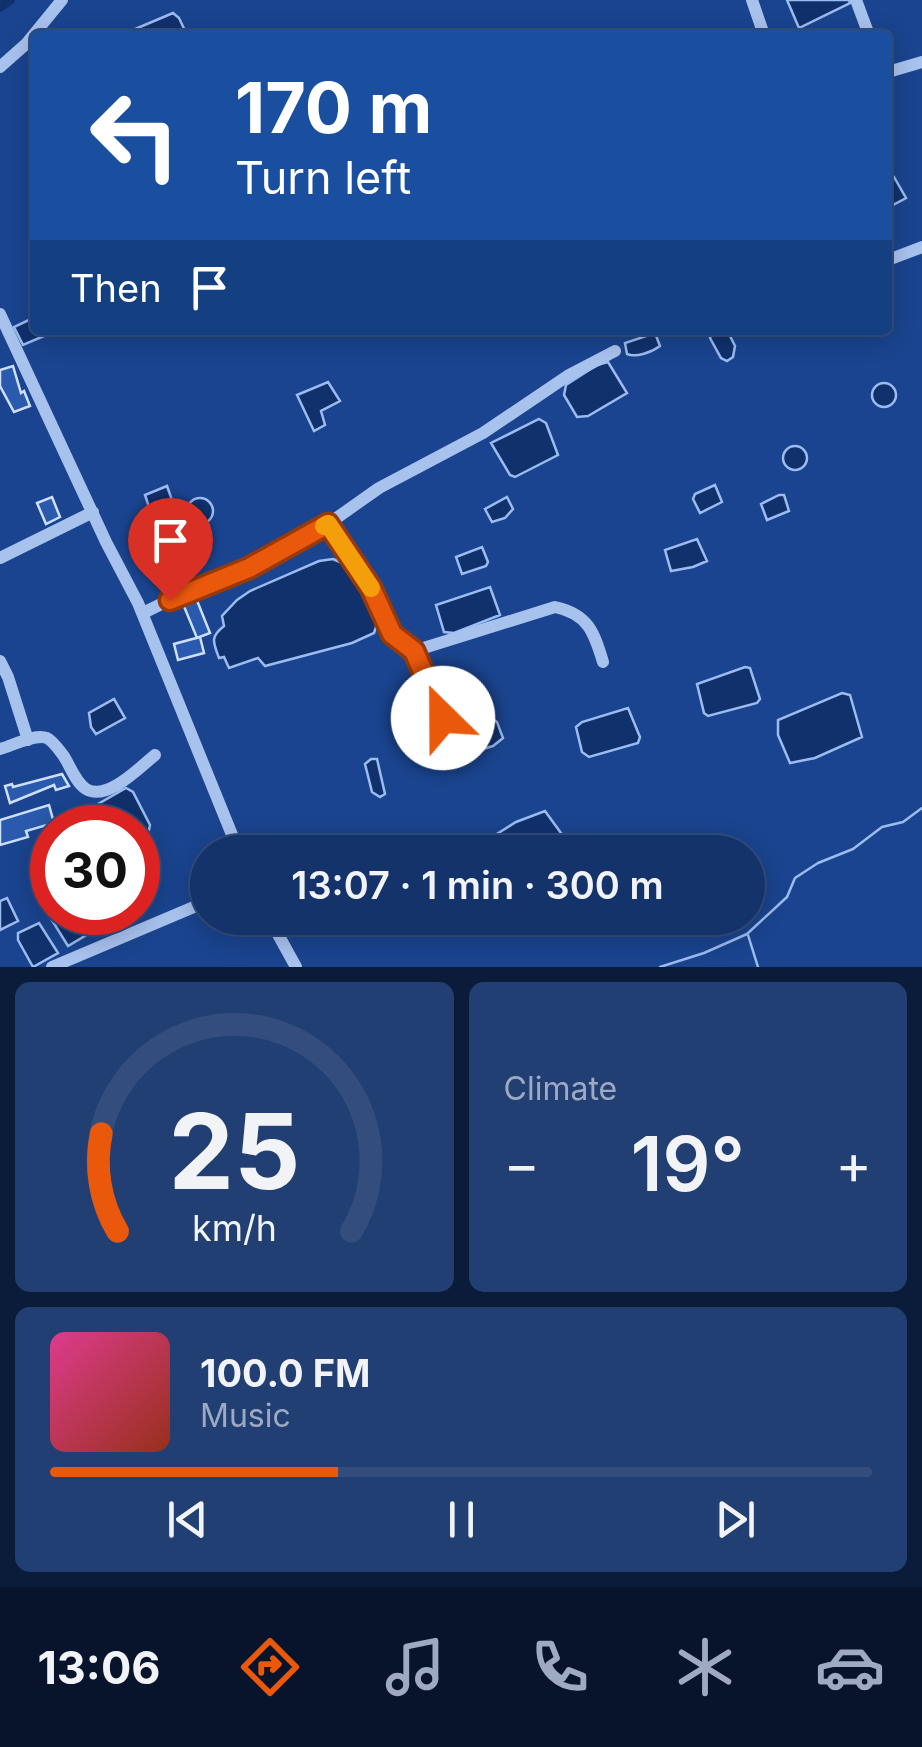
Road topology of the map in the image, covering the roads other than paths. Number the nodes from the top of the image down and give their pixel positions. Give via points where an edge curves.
1 (62, 0) edge
2 (752, 0) edge
3 (856, 0) edge
4 (37, 30) edge
5 (762, 30) edge
6 (867, 30) edge
7 (30, 39) edge
8 (922, 62) edge
9 (0, 67) edge
10 (892, 71) edge
11 (922, 247) edge
12 (892, 258) edge
13 (0, 314) edge
14 (614, 352) dead end
15 (93, 512) junction
16 (328, 524) junction
17 (0, 558) edge
18 (143, 613) junction
19 (414, 651) junction
20 (0, 661) edge
21 (603, 662) dead end
22 (443, 718) dead end
23 (28, 740) junction
24 (0, 749) edge
25 (156, 755) dead end
26 (232, 835) edge
27 (190, 909) edge
28 (278, 935) edge
29 (52, 967) edge
30 (296, 967) edge

1 - 4 street
2 - 5 street
3 - 6 street
7 - 9 street
8 - 10 street
11 - 12 street
13 - 15 street
14 - 16 street
15 - 17 street
15 - 18 street
16 - 18 street via 249,568
16 - 19 street via 392,634
18 - 26 street
19 - 21 street via 556,607 590,624
19 - 22 street
20 - 23 street
23 - 24 street
23 - 25 street via 52,742 78,780 96,792
27 - 29 street
28 - 30 street

